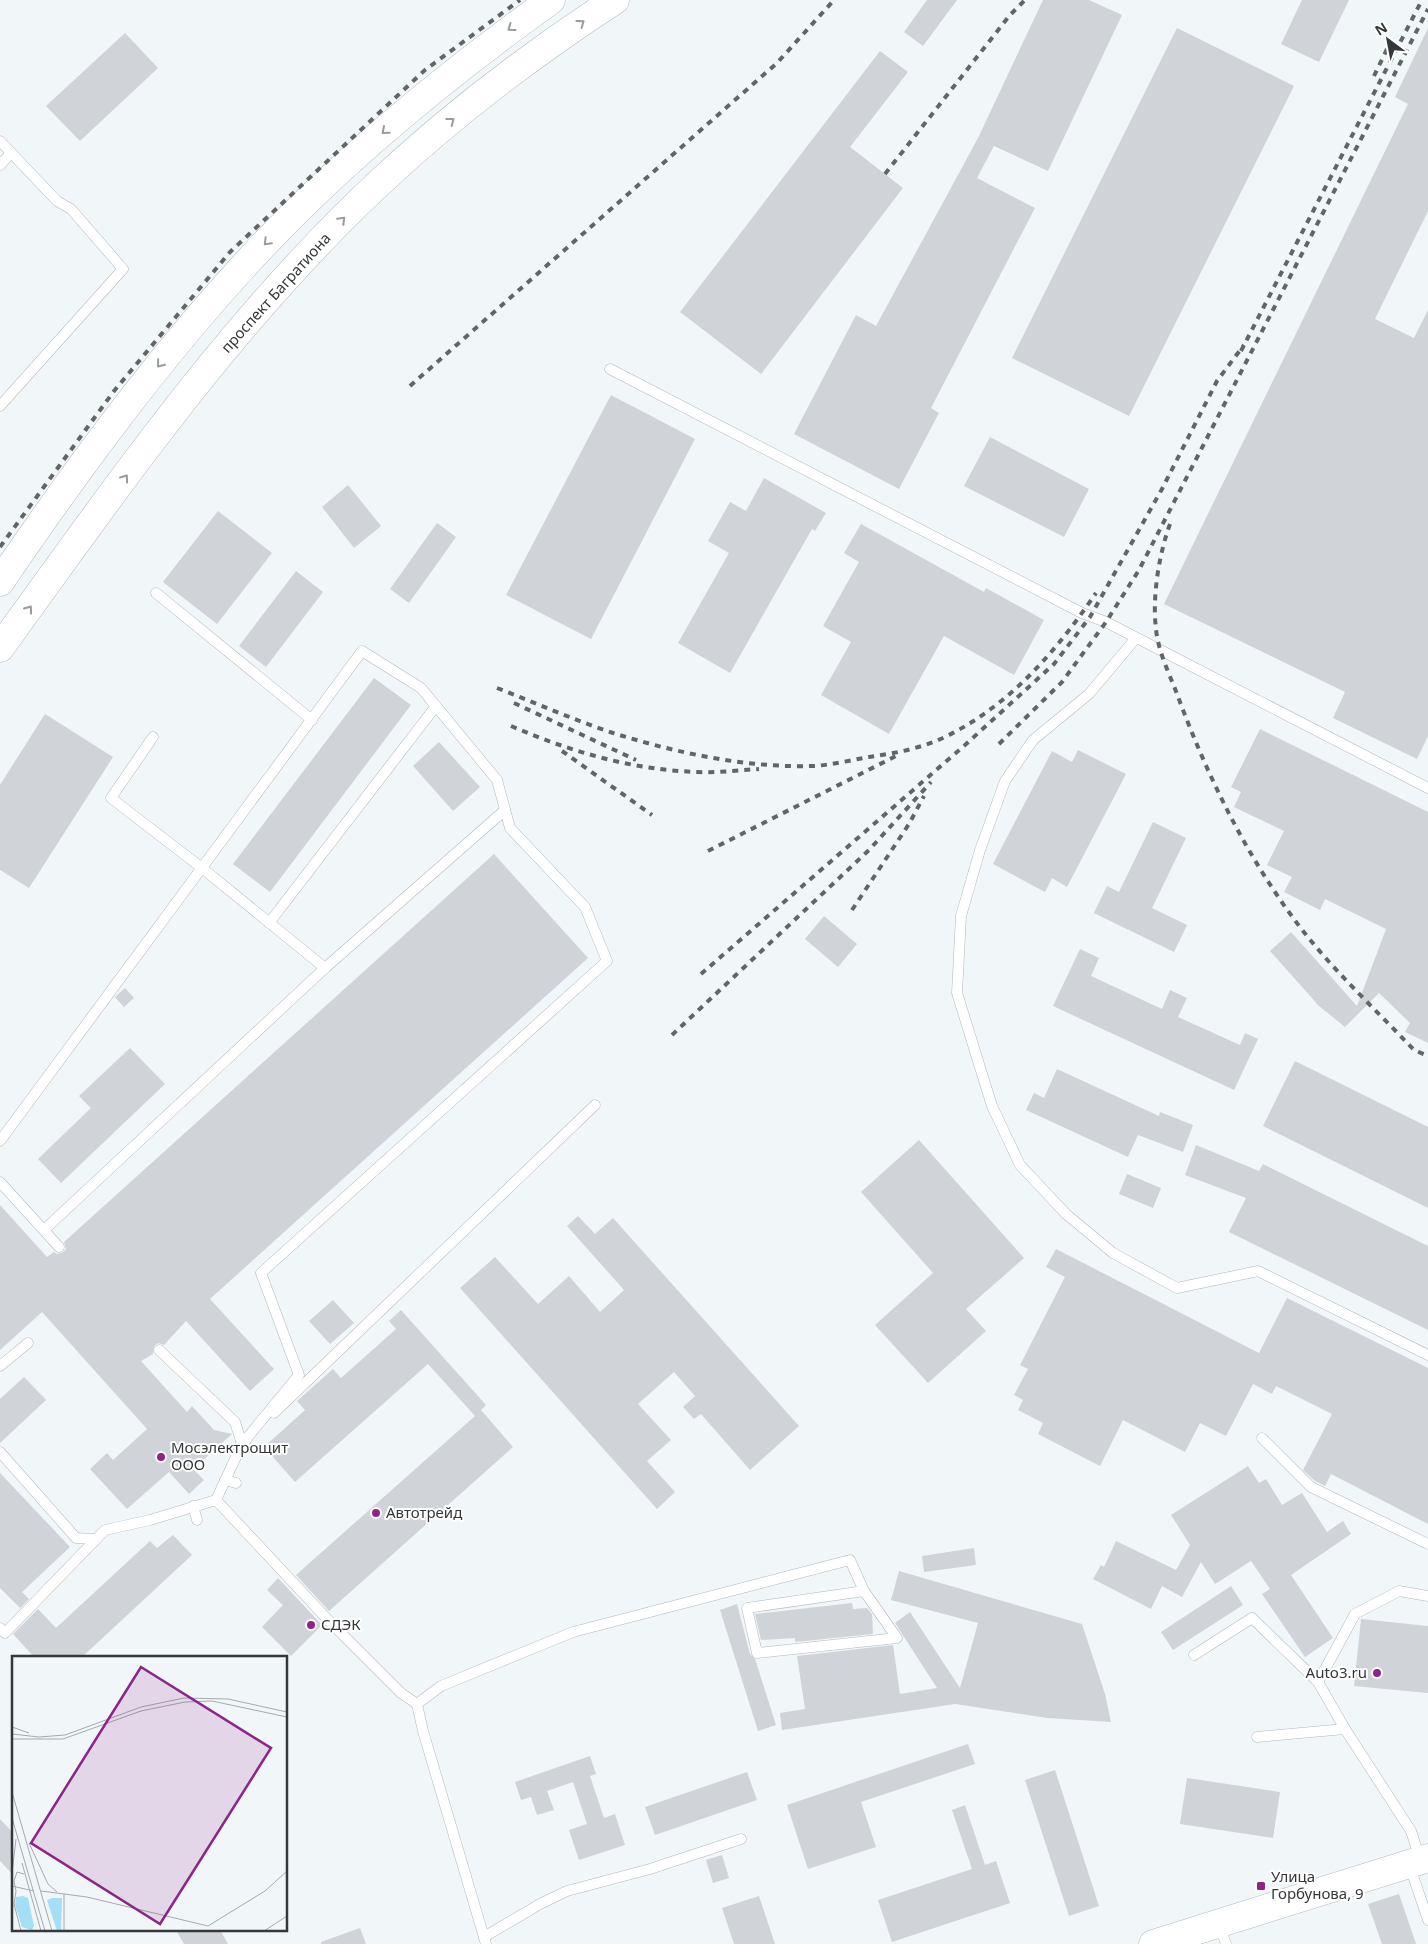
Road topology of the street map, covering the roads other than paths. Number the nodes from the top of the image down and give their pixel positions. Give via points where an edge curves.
1 (551, 0) edge
2 (615, 0) edge
3 (0, 141) edge
4 (11, 153) junction
5 (0, 165) edge
6 (610, 369) dead end
7 (0, 406) edge
8 (0, 582) edge
9 (156, 594) dead end
10 (1136, 638) junction
11 (0, 648) edge
12 (436, 706) junction
13 (312, 720) junction
14 (152, 737) dead end
15 (1428, 788) edge
16 (505, 810) junction
17 (202, 868) junction
18 (269, 923) junction
19 (325, 968) junction
20 (595, 1105) dead end
21 (0, 1141) edge
22 (0, 1182) edge
23 (44, 1230) junction
24 (59, 1247) dead end
25 (28, 1343) dead end
26 (159, 1350) dead end
27 (1428, 1355) edge
28 (0, 1366) edge
29 (1262, 1438) dead end
30 (242, 1444) junction
31 (0, 1452) edge
32 (225, 1480) junction
33 (236, 1483) dead end
34 (216, 1500) junction
35 (193, 1506) junction
36 (196, 1520) dead end
37 (95, 1539) junction
38 (1428, 1544) edge
39 (864, 1591) junction
40 (1428, 1596) edge
41 (2, 1633) edge
42 (1194, 1655) dead end
43 (1318, 1682) junction
44 (418, 1704) junction
45 (1345, 1729) junction
46 (1257, 1737) dead end
47 (740, 1839) dead end
48 (1419, 1860) edge
49 (1428, 1920) edge
50 (1223, 1933) edge
51 (485, 1940) edge
52 (1153, 1944) edge

1 -> 8 main road via 495,40 394,122 335,173 254,255 159,365 43,519
11 -> 2 main road, проспект Багратиона via 182,402 222,352 330,232 426,140 570,30
3 - 4 lane
4 - 5 lane
4 - 7 lane via 57,201 71,209 123,269
6 - 10 lane
9 - 13 lane
10 - 15 lane
10 - 27 lane via 1089,694 1033,740 1005,781 980,850 962,916 957,993 992,1106 1020,1164 1066,1214 1113,1253 1177,1288 1258,1271
12 - 13 lane via 421,688 362,651
12 - 16 lane via 497,780
12 - 18 lane
13 - 17 lane
14 - 17 lane via 111,798
16 - 19 lane
16 - 30 lane via 510,828 585,907 607,962 261,1273 298,1375
17 - 18 lane
17 - 21 lane
18 - 19 lane
19 - 23 lane
20 - 30 lane
22 - 23 lane
23 - 24 lane
25 - 28 lane
26 - 30 lane via 235,1422
29 - 38 lane via 1311,1487
30 - 32 lane
31 - 37 lane via 76,1538
32 - 33 lane
32 - 34 lane
34 - 35 lane
34 - 44 lane via 334,1626 401,1692
35 - 36 lane
35 - 37 lane via 104,1530
37 - 41 lane
39 - 39 lane via 897,1638 757,1653 747,1608
39 - 44 lane via 850,1560 573,1632 441,1686
40 - 43 lane via 1399,1591 1355,1614
42 - 43 lane via 1252,1618
43 - 45 lane
44 - 51 lane via 423,1731
45 - 46 lane
45 - 48 lane via 1411,1830
47 - 51 lane via 650,1869 567,1891 540,1904
48 - 49 lane
48 - 50 main road
50 - 52 main road

